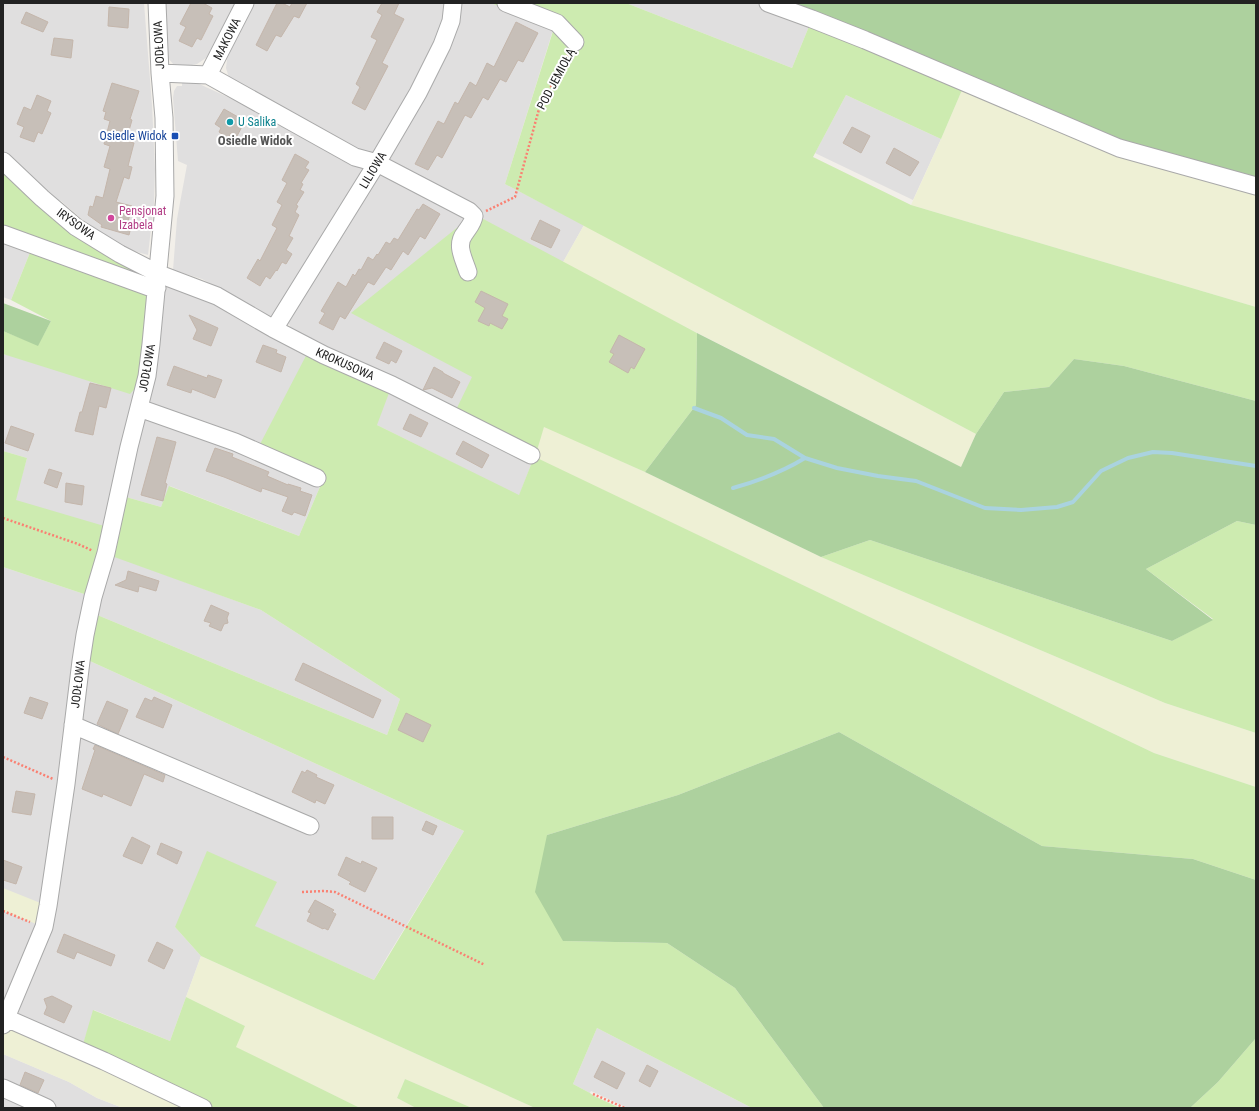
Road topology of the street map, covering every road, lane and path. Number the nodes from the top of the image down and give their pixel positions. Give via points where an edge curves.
1 (157, 3) edge
2 (245, 3) edge
3 (453, 3) edge
4 (506, 3) edge
5 (768, 3) edge
6 (575, 42) joint
7 (160, 73) junction
8 (208, 75) junction
9 (3, 161) edge
10 (378, 163) junction
11 (1256, 186) edge
12 (474, 216) junction
13 (3, 234) edge
14 (468, 272) dead end
15 (158, 281) junction
16 (274, 329) junction
17 (139, 408) junction
18 (531, 455) dead end
19 (317, 478) dead end
20 (3, 518) edge
21 (106, 555) junction
22 (73, 725) junction
23 (3, 757) edge
24 (66, 784) junction
25 (310, 826) dead end
26 (302, 892) dead end
27 (3, 911) edge
28 (44, 927) junction
29 (485, 965) dead end
30 (4, 1021) edge
31 (3, 1088) edge
32 (593, 1094) dead end
33 (47, 1108) edge
34 (203, 1108) edge
35 (626, 1108) edge

1 - 7 street, JODŁOWA
2 - 8 street, MAKOWA
3 - 10 street, LILIOWA via 451,21 442,45
4 - 6 street, POD JEMIOŁĄ via 557,23
5 - 11 street via 865,40 1119,148
6 - 12 path, POD JEMIOŁĄ via 539,108 515,197
7 - 8 street
7 - 15 street, JODŁOWA via 164,118 165,196
8 - 10 street via 355,157
9 - 15 street, IRYSOWA via 76,227
10 - 12 street
10 - 16 street, LILIOWA
12 - 14 street via 460,242
13 - 15 street via 149,287
15 - 16 street, KROKUSOWA via 217,296
15 - 17 street, JODŁOWA via 147,376
16 - 18 street, KROKUSOWA
17 - 19 street via 236,442
17 - 21 street, JODŁOWA
20 - 21 path
21 - 22 street, JODŁOWA via 85,635
22 - 24 street, JODŁOWA
22 - 25 street, JODŁOWA
23 - 24 path
24 - 28 street, JODŁOWA
26 - 29 path via 335,892
27 - 28 path
28 - 30 street, JODŁOWA
30 - 34 street via 104,1061
31 - 33 street
32 - 35 path

